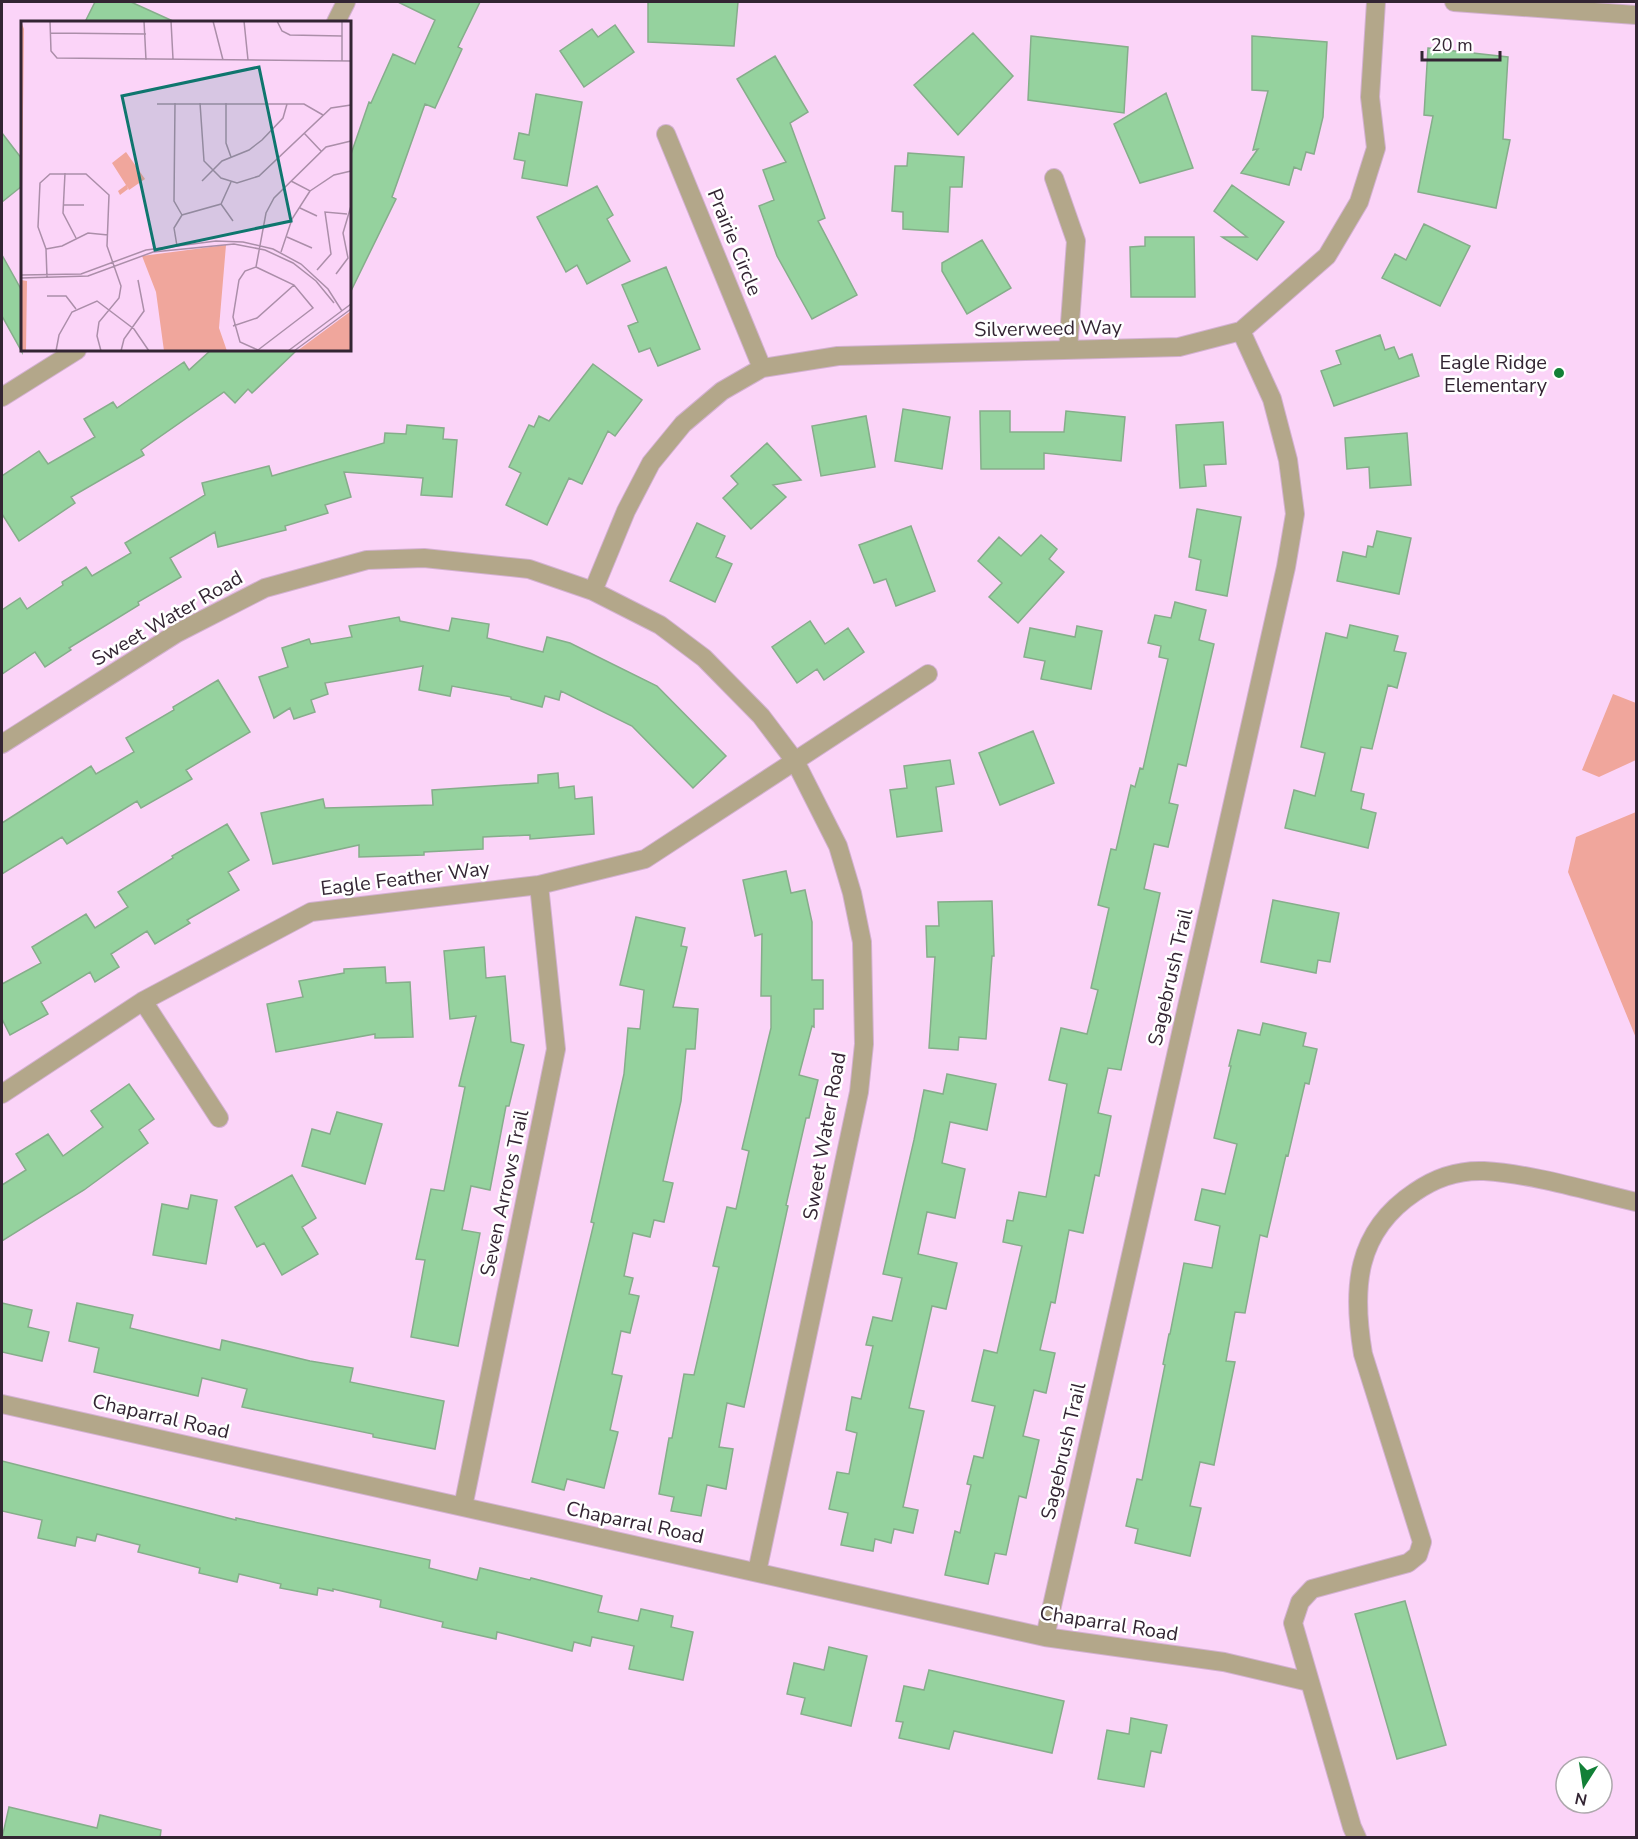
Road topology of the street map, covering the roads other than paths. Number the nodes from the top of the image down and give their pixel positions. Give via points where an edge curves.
1 (346, 2) edge
2 (1376, 2) edge
3 (1454, 2) edge
4 (1636, 15) edge
5 (336, 21) edge
6 (666, 134) dead end
7 (1053, 178) dead end
8 (1241, 331) junction
9 (1068, 350) junction
10 (75, 351) edge
11 (762, 368) junction
12 (2, 398) edge
13 (593, 591) junction
14 (928, 674) dead end
15 (2, 744) edge
16 (795, 761) junction
17 (539, 885) junction
18 (143, 1001) junction
19 (2, 1094) edge
20 (219, 1118) dead end
21 (1636, 1202) edge
22 (2, 1404) edge
23 (463, 1507) junction
24 (757, 1572) junction
25 (1045, 1637) junction
26 (1309, 1682) junction
27 (1357, 1838) edge

1 - 5 street
2 - 8 street, Silverweed Way via 1370,97 1376,148 1359,202 1327,256
3 - 4 street
6 - 11 street, Prairie Circle
7 - 9 street via 1076,241
8 - 9 street, Silverweed Way via 1179,347
8 - 25 street, Sagebrush Trail via 1272,399 1288,460 1295,514
9 - 11 street, Silverweed Way via 838,356
10 - 12 street
11 - 13 street, Silverweed Way via 722,391 683,424 651,463
13 - 15 street, Sweet Water Road via 529,569 423,558 368,560 255,593 177,633
13 - 16 street, Sweet Water Road via 660,625 704,658 761,716
14 - 16 street, Eagle Feather Way
16 - 17 street, Eagle Feather Way via 645,859
16 - 24 street, Sweet Water Road via 838,846 852,893 862,942 864,1044 859,1092
17 - 18 street, Eagle Feather Way via 311,912
17 - 23 street, Seven Arrows Trail via 556,1049
18 - 19 street, Eagle Feather Way
18 - 20 street
21 - 26 street via 1482,1171 1454,1174 1428,1183 1402,1200 1380,1223 1367,1246 1358,1286 1359,1330 1363,1354 1422,1542 1418,1555 1408,1563 1312,1589 1300,1602 1293,1623
22 - 23 street, Chaparral Road
23 - 24 street, Chaparral Road
24 - 25 street, Chaparral Road
25 - 26 street, Chaparral Road via 1224,1662
26 - 27 street

